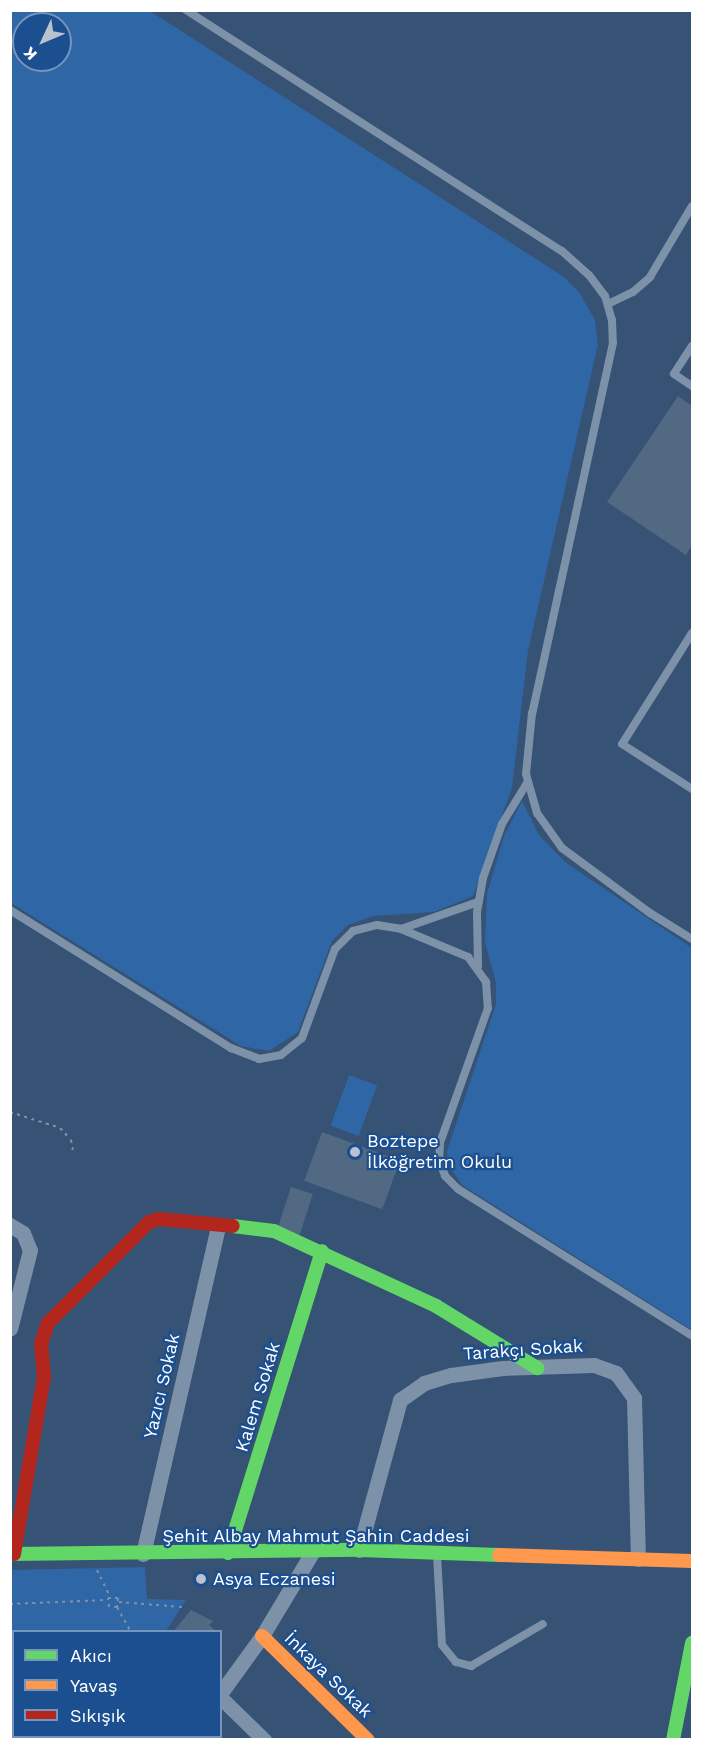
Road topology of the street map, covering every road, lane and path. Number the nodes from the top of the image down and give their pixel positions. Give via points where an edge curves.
1 (186, 10) edge
2 (693, 206) edge
3 (608, 304) junction
4 (693, 346) edge
5 (693, 386) edge
6 (693, 633) edge
7 (527, 783) junction
8 (693, 789) edge
9 (478, 902) junction
10 (10, 910) edge
11 (401, 929) junction
12 (693, 939) edge
13 (478, 966) junction
14 (10, 1112) edge
15 (73, 1151) dead end
16 (10, 1225) edge
17 (218, 1227) junction
18 (322, 1251) junction
19 (10, 1329) edge
20 (693, 1336) edge
21 (537, 1368) junction
22 (359, 1550) junction
23 (314, 1551) junction
24 (228, 1553) junction
25 (437, 1553) junction
26 (12, 1554) edge
27 (90, 1554) junction
28 (143, 1554) junction
29 (638, 1559) junction
30 (693, 1561) edge
31 (110, 1596) junction
32 (106, 1600) junction
33 (119, 1602) junction
34 (10, 1604) edge
35 (117, 1607) junction
36 (182, 1607) dead end
37 (543, 1624) dead end
38 (130, 1630) edge
39 (262, 1636) junction
40 (693, 1643) edge
41 (222, 1692) edge
42 (688, 1692) edge
43 (222, 1697) edge
44 (264, 1740) edge
45 (368, 1740) edge
46 (673, 1740) edge

1 - 3 lane via 562,251 589,275
2 - 3 lane via 650,277 633,292
3 - 7 lane via 613,343 530,721
4 - 5 lane via 674,374
6 - 8 lane via 622,744
7 - 9 lane via 500,831
7 - 12 lane via 543,824 568,854
9 - 11 lane
9 - 13 lane
10 - 11 lane via 231,1048 259,1059 281,1055 302,1038 335,949 345,936 369,925
11 - 13 lane via 447,946
13 - 20 lane via 486,982 488,1008 440,1143 439,1160 445,1176 458,1189
14 - 15 path via 60,1128 68,1135
16 - 19 street via 23,1233 30,1250
17 - 18 street via 242,1225 274,1232
17 - 26 street via 159,1219 149,1222 48,1323 41,1344 44,1377
17 - 28 street, Yazıcı Sokak
18 - 21 street via 436,1306
18 - 24 street, Kalem Sokak
21 - 22 street, Tarakçı Sokak via 451,1375 424,1383 400,1400
21 - 29 street, Tarakçı Sokak via 602,1366 616,1373 631,1391 635,1405
22 - 23 street, Şehit Albay Mahmut Şahin Caddesi
22 - 25 street, Şehit Albay Mahmut Şahin Caddesi
23 - 24 street, Şehit Albay Mahmut Şahin Caddesi
23 - 39 street
24 - 28 street, Şehit Albay Mahmut Şahin Caddesi
25 - 29 street, Şehit Albay Mahmut Şahin Caddesi
25 - 37 lane via 442,1645 456,1662 471,1666
26 - 27 street, Şehit Albay Mahmut Şahin Caddesi
27 - 28 street, Şehit Albay Mahmut Şahin Caddesi
27 - 31 path
29 - 30 street, Şehit Albay Mahmut Şahin Caddesi
31 - 32 path
31 - 33 path via 116,1596
32 - 34 path
32 - 35 path via 108,1607
33 - 35 path
33 - 36 path
35 - 38 path
39 - 41 street
39 - 45 street, İnkaya Sokak
40 - 42 street
42 - 46 street
43 - 44 street

